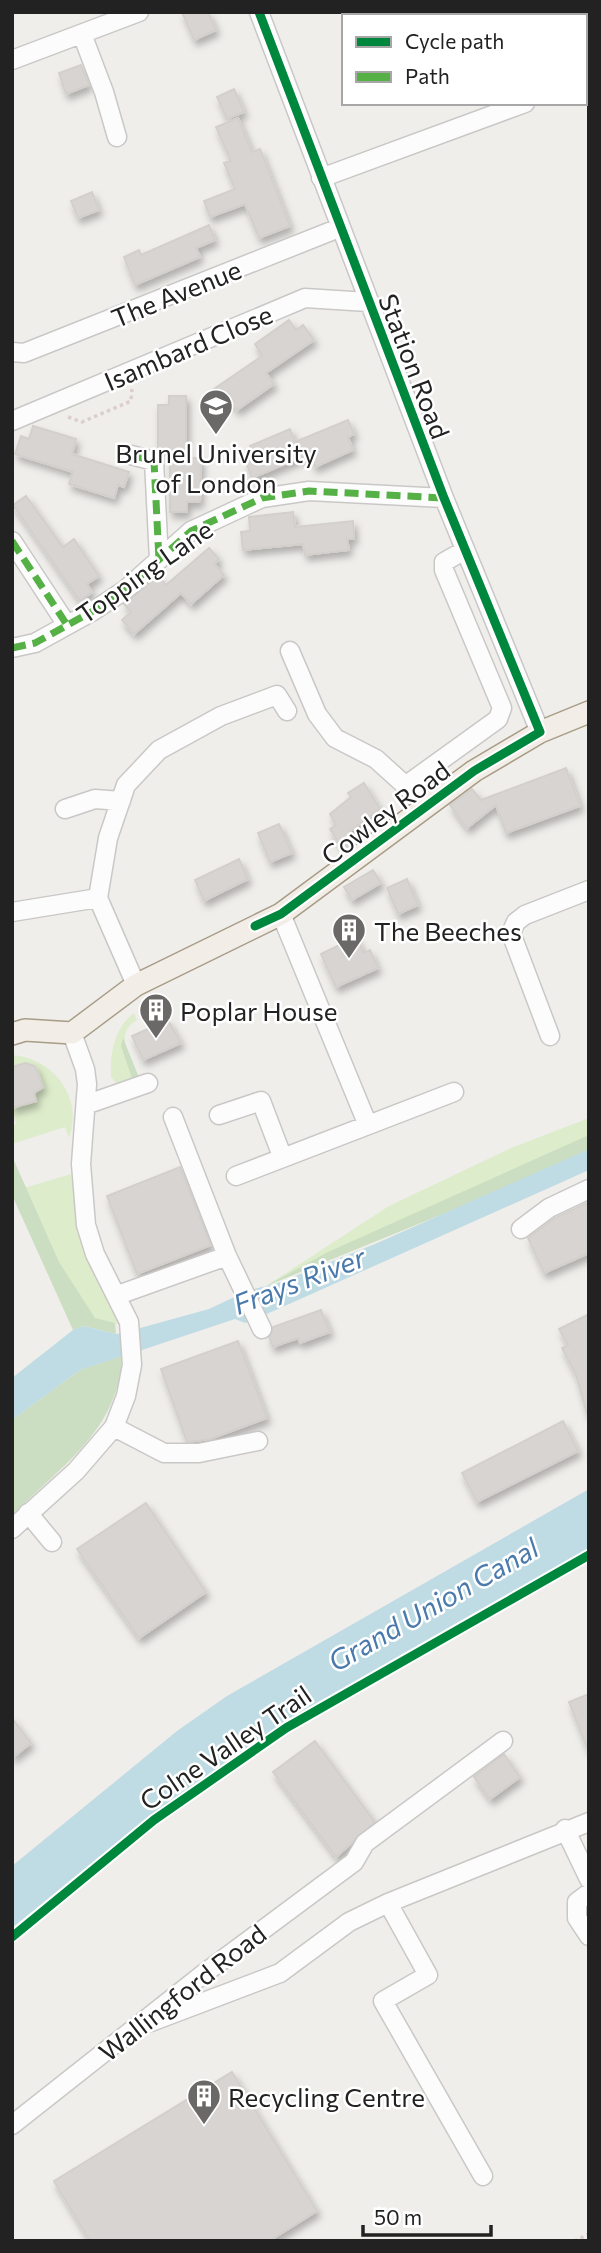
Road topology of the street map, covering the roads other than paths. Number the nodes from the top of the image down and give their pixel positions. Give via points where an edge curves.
1 (139, 12) edge
2 (259, 12) edge
3 (82, 34) junction
4 (12, 60) edge
5 (520, 105) edge
6 (117, 138) dead end
7 (321, 178) junction
8 (339, 228) junction
9 (368, 302) junction
10 (12, 352) edge
11 (12, 421) edge
12 (131, 454) dead end
13 (444, 498) junction
14 (12, 541) edge
15 (465, 550) junction
16 (159, 561) junction
17 (67, 625) junction
18 (12, 648) edge
19 (290, 651) dead end
20 (287, 711) dead end
21 (589, 712) edge
22 (540, 732) junction
23 (405, 786) junction
24 (121, 801) junction
25 (428, 806) junction
26 (65, 809) dead end
27 (589, 890) edge
28 (98, 898) junction
29 (12, 907) edge
30 (13, 912) edge
31 (281, 914) junction
32 (136, 985) junction
33 (72, 1033) junction
34 (12, 1034) edge
35 (550, 1036) dead end
36 (148, 1083) dead end
37 (454, 1091) dead end
38 (88, 1104) junction
39 (219, 1115) dead end
40 (173, 1117) dead end
41 (367, 1123) junction
42 (282, 1156) junction
43 (236, 1176) dead end
44 (589, 1189) edge
45 (521, 1229) dead end
46 (227, 1256) junction
47 (118, 1296) junction
48 (262, 1329) dead end
49 (114, 1427) junction
50 (258, 1441) dead end
51 (28, 1513) junction
52 (12, 1529) edge
53 (51, 1542) dead end
54 (503, 1741) dead end
55 (589, 1822) edge
56 (565, 1829) junction
57 (589, 1880) edge
58 (589, 1893) edge
59 (388, 1903) junction
60 (589, 1936) edge
61 (135, 2028) junction
62 (12, 2125) edge
63 (483, 2176) dead end

1 - 3 street
2 - 7 street, Station Road
3 - 4 street
3 - 6 street
5 - 7 street
7 - 8 street, Station Road
8 - 9 street, Station Road
8 - 10 street, The Avenue via 24,353
9 - 11 street, Isambard Close via 305,298
9 - 13 street, Station Road
12 - 16 street via 154,461
13 - 15 street, Station Road
13 - 16 street, Topping Lane via 309,491 262,498 191,530
14 - 17 street
15 - 22 street, Station Road
15 - 23 street via 444,562 444,570 502,708 498,719
16 - 17 street, Topping Lane via 125,590
17 - 18 street, Topping Lane via 35,643
19 - 23 street via 317,714 335,738 376,759
20 - 24 street via 277,695 159,750 127,785
21 - 22 main road, Cowley Road
22 - 25 main road, Cowley Road via 474,771
23 - 25 street
24 - 26 street via 95,799
24 - 28 street via 108,838
25 - 31 main road, Cowley Road via 326,873
27 - 35 street via 525,915 510,933
28 - 30 street
28 - 32 street
29 - 30 street
31 - 32 main road, Cowley Road
31 - 41 street
32 - 33 main road, Cowley Road
33 - 34 main road via 26,1030
33 - 38 street via 85,1069
36 - 38 street
37 - 41 street
38 - 47 street via 74,1149 86,1225 95,1254
39 - 42 street via 261,1101
40 - 46 street
41 - 42 street
42 - 43 street
44 - 45 street via 549,1208
46 - 47 street
46 - 48 street
47 - 49 street via 129,1322 132,1360
49 - 50 street via 164,1453 200,1453
49 - 51 street via 76,1471
51 - 52 street
51 - 53 street
54 - 61 street, Wallingford Road via 365,1843 354,1862
55 - 56 street
56 - 57 street
56 - 59 street
58 - 60 street via 577,1902 577,1918
59 - 61 street via 349,1923 280,1973
59 - 63 street via 428,1975 383,2001
61 - 62 street, Wallingford Road

